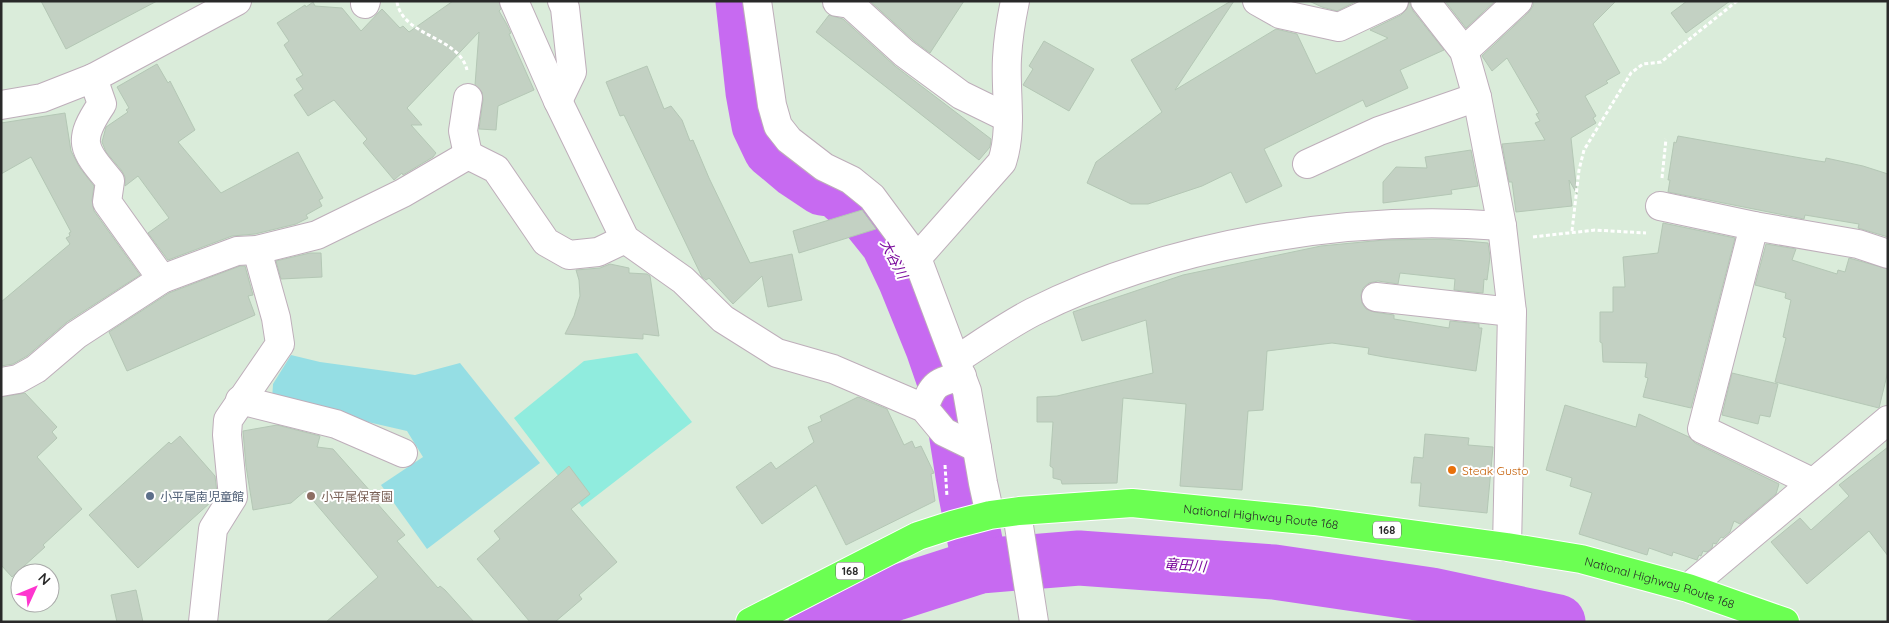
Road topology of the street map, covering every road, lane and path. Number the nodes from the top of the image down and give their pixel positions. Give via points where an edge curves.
1 (237, 1) edge
2 (397, 1) edge
3 (514, 1) edge
4 (562, 1) edge
5 (757, 1) edge
6 (1015, 1) edge
7 (1257, 1) edge
8 (1394, 1) edge
9 (1425, 1) edge
10 (1518, 1) edge
11 (1737, 1) edge
12 (837, 2) edge
13 (1464, 51) junction
14 (93, 78) junction
15 (1477, 97) junction
16 (468, 98) joint
17 (558, 101) junction
18 (1, 105) edge
19 (1008, 118) junction
20 (1666, 138) dead end
21 (468, 155) junction
22 (1307, 164) dead end
23 (1660, 206) junction
24 (1754, 226) junction
25 (1572, 231) junction
26 (1503, 234) junction
27 (625, 239) junction
28 (256, 250) junction
29 (1888, 254) edge
30 (917, 258) junction
31 (162, 279) junction
32 (1376, 297) dead end
33 (1512, 312) junction
34 (952, 375) junction
35 (1, 382) edge
36 (240, 400) junction
37 (924, 408) junction
38 (1888, 420) edge
39 (977, 448) junction
40 (403, 453) dead end
41 (1812, 482) junction
42 (985, 516) junction
43 (1019, 518) junction
44 (1507, 547) junction
45 (1688, 588) junction
46 (203, 622) edge
47 (750, 622) edge
48 (1034, 622) edge
49 (1785, 622) edge

1 - 14 street
2 - 16 path via 412,23 462,58 469,84
3 - 17 street
4 - 17 street via 572,72
5 - 30 street via 778,126 789,140 824,167 851,180 872,197
6 - 19 street via 1007,59
7 - 8 street via 1280,14 1339,27
9 - 13 street
10 - 13 street
11 - 25 path via 1661,62 1642,64 1631,73 1584,150
12 - 19 street via 850,4 904,53 961,95
13 - 15 street
14 - 18 street via 42,98
14 - 31 street via 102,104 92,119 85,143 92,160 110,182 107,202
15 - 22 street via 1379,131
15 - 26 street
16 - 21 street via 463,132
17 - 27 street
19 - 30 street via 1002,162
20 - 23 path
21 - 27 street via 496,169 546,242 569,255 598,252
21 - 28 street via 403,193 316,235
23 - 24 street
23 - 25 path via 1653,233
24 - 29 street via 1858,244
24 - 41 street via 1702,429
25 - 26 path
26 - 33 street
26 - 34 street via 1462,223 1367,226 1312,230 1205,251 1135,271 1032,313
27 - 37 street via 683,280 723,319 777,353 833,369
28 - 31 street via 237,251
28 - 36 street via 276,318 280,344
30 - 34 street
31 - 35 street via 76,335 36,368 18,379
32 - 33 street
33 - 44 street
34 - 37 street via 931,390
34 - 39 street via 967,390
36 - 40 street via 336,424
36 - 46 street via 228,420 232,498 213,529
37 - 39 street via 944,432
38 - 41 street
39 - 42 street
41 - 45 street
42 - 43 highway, National Highway Route 168 / 168
42 - 47 highway, National Highway Route 168 / 168 via 918,536
43 - 44 highway, National Highway Route 168 / 168 via 1132,503 1314,521
43 - 48 street
44 - 45 highway, National Highway Route 168 / 168 via 1581,559
45 - 49 highway, National Highway Route 168 / 168

